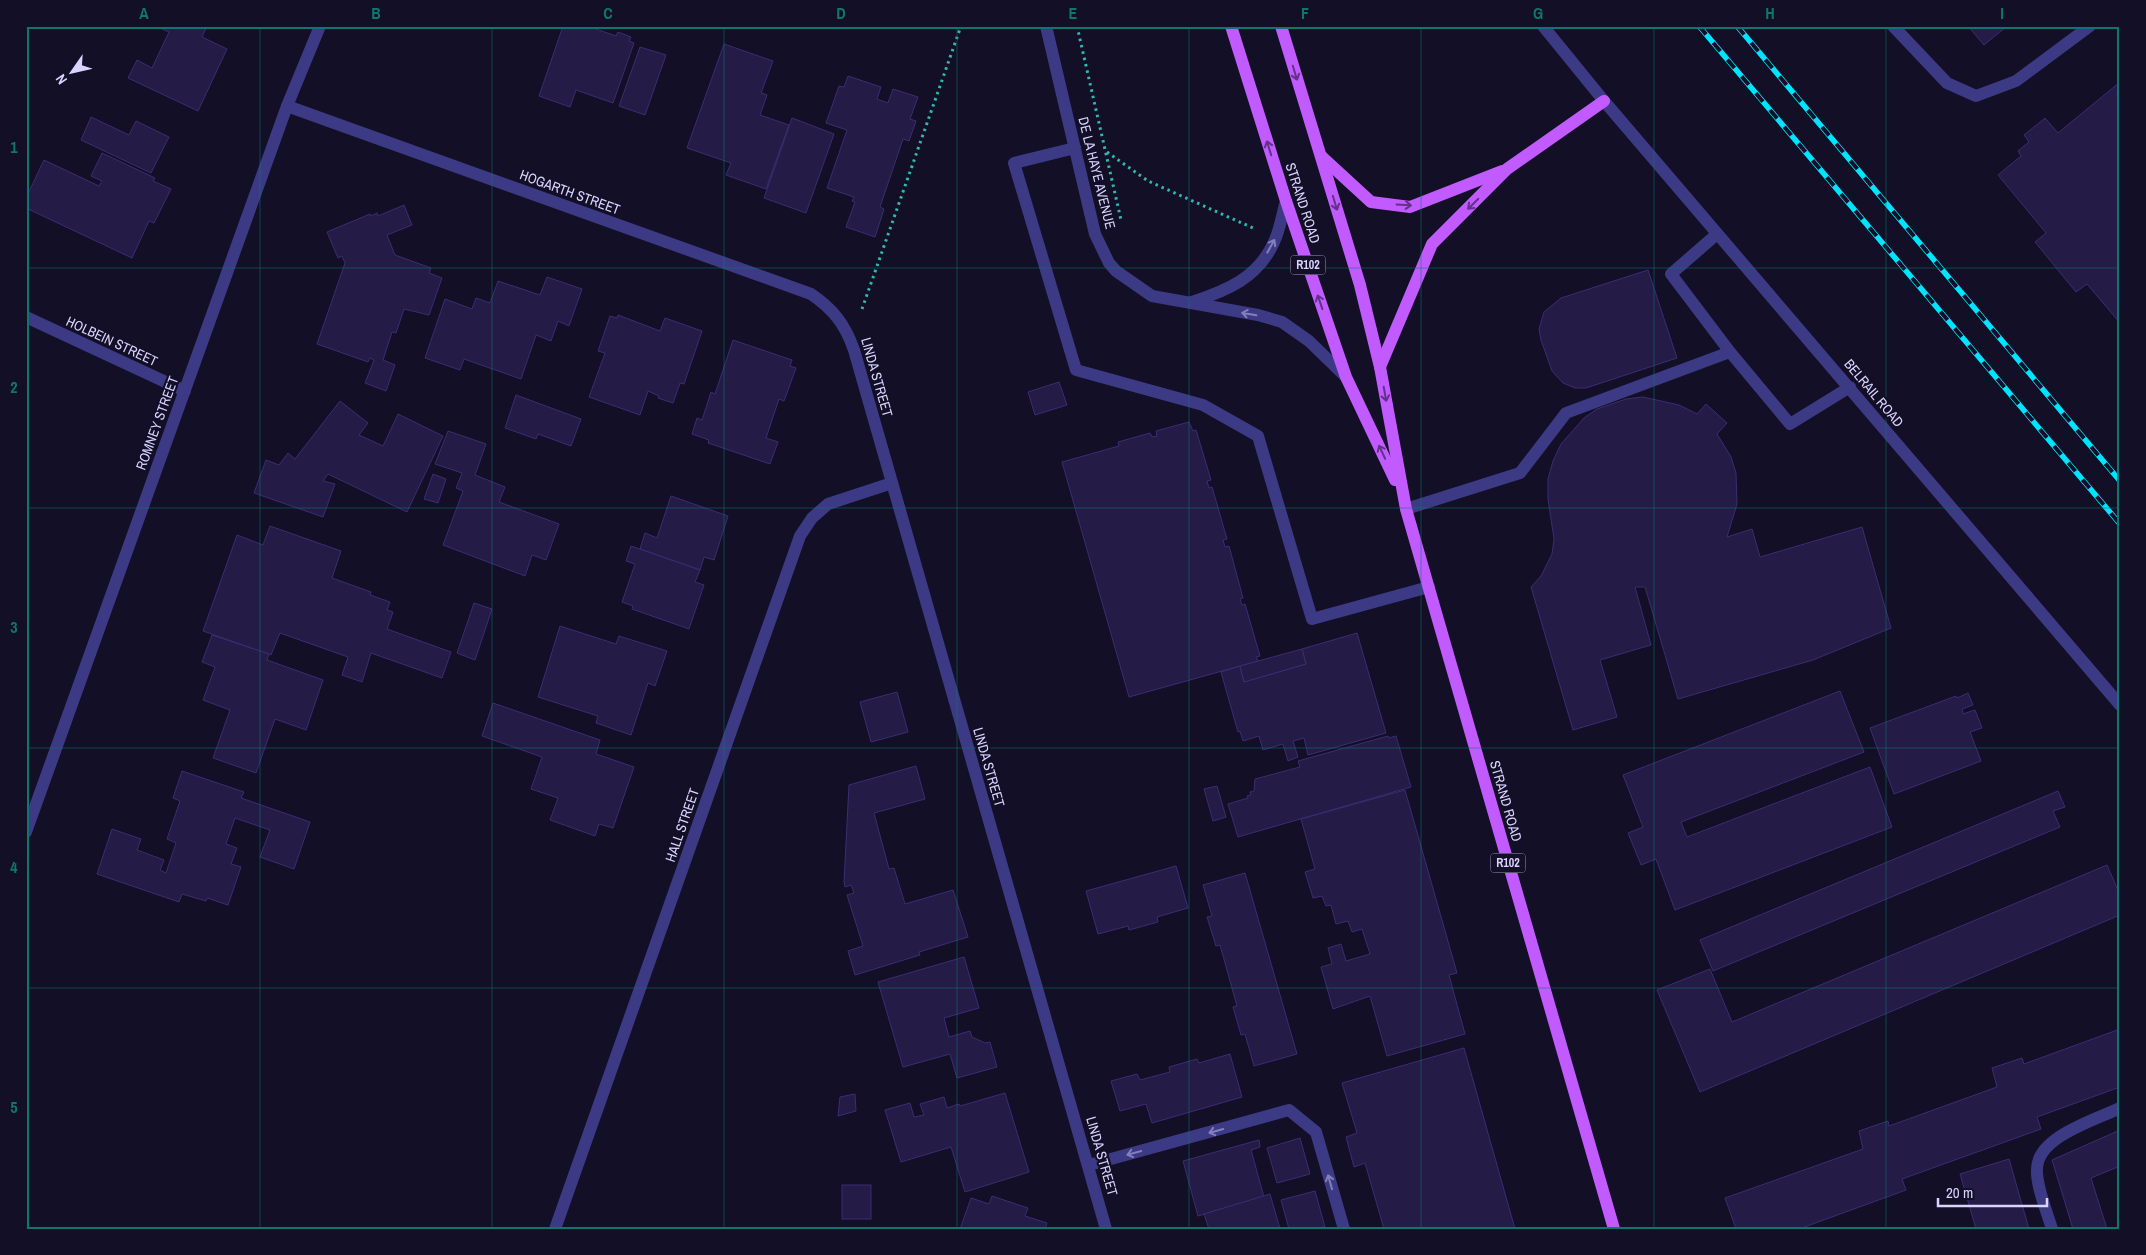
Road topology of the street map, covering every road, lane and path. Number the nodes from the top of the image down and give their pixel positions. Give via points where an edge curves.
1 (320, 26) edge
2 (961, 26) edge
3 (1046, 26) edge
4 (1077, 26) edge
5 (1231, 26) edge
6 (1281, 26) edge
7 (1543, 26) edge
8 (1893, 26) edge
9 (2090, 26) edge
10 (1604, 101) junction
11 (287, 106) junction
12 (1075, 148) junction
13 (1107, 152) junction
14 (1321, 156) junction
15 (1507, 169) junction
16 (1286, 201) junction
17 (1121, 220) dead end
18 (1256, 229) dead end
19 (1716, 234) junction
20 (1192, 302) junction
21 (862, 309) dead end
22 (838, 315) joint
23 (26, 317) edge
24 (1730, 352) junction
25 (1380, 367) junction
26 (1346, 377) junction
27 (1850, 387) junction
28 (184, 391) junction
29 (892, 484) junction
30 (1403, 496) junction
31 (1406, 509) junction
32 (1429, 587) junction
33 (2120, 705) edge
34 (26, 832) edge
35 (2120, 1108) edge
36 (1089, 1165) junction
37 (555, 1229) edge
38 (1106, 1229) edge
39 (1344, 1229) edge
40 (1614, 1229) edge
41 (2052, 1229) edge

1 - 11 street, ROMNEY STREET
2 - 21 path
3 - 12 street, DE LA HAYE AVENUE
4 - 13 path
16 -> 5 main road, STRAND ROAD / R102
6 -> 14 main road, STRAND ROAD / R102
7 - 10 street, BELRAIL ROAD
8 - 9 street via 1946,83 1976,96 2016,81
10 - 15 main road
10 - 19 street, BELRAIL ROAD
11 - 22 street, HOGARTH STREET via 811,294
11 - 28 street, ROMNEY STREET
12 - 20 street, DE LA HAYE AVENUE via 1095,234 1109,263 1152,296
12 - 32 street via 1014,163 1076,370 1203,405 1258,436 1312,619
13 - 17 path
13 - 18 path via 1148,181
14 -> 15 main road via 1371,202 1410,207
14 -> 25 main road, STRAND ROAD / R102 via 1360,285
15 -> 25 main road via 1432,244
20 -> 16 street, DE LA HAYE AVENUE via 1232,287 1263,261 1275,242
26 -> 16 main road, STRAND ROAD / R102
19 - 24 street via 1671,274
19 - 27 street, BELRAIL ROAD
26 -> 20 street, DE LA HAYE AVENUE via 1309,341 1282,322
22 - 29 street, LINDA STREET via 848,331
23 - 28 street, HOLBEIN STREET
24 - 27 street via 1790,424
24 - 31 street via 1566,413 1520,473
25 -> 30 main road, STRAND ROAD / R102
30 -> 26 main road, STRAND ROAD / R102
27 - 33 street, BELRAIL ROAD
28 - 34 street, ROMNEY STREET
29 - 36 street, LINDA STREET
29 - 37 street, HALL STREET via 828,504 812,518 800,536
30 - 31 main road, STRAND ROAD / R102
31 - 32 main road, STRAND ROAD / R102
32 - 40 main road, STRAND ROAD / R102
35 - 41 street via 2053,1140 2042,1152 2037,1170
36 - 38 street, LINDA STREET
39 -> 36 street via 1316,1132 1289,1110

